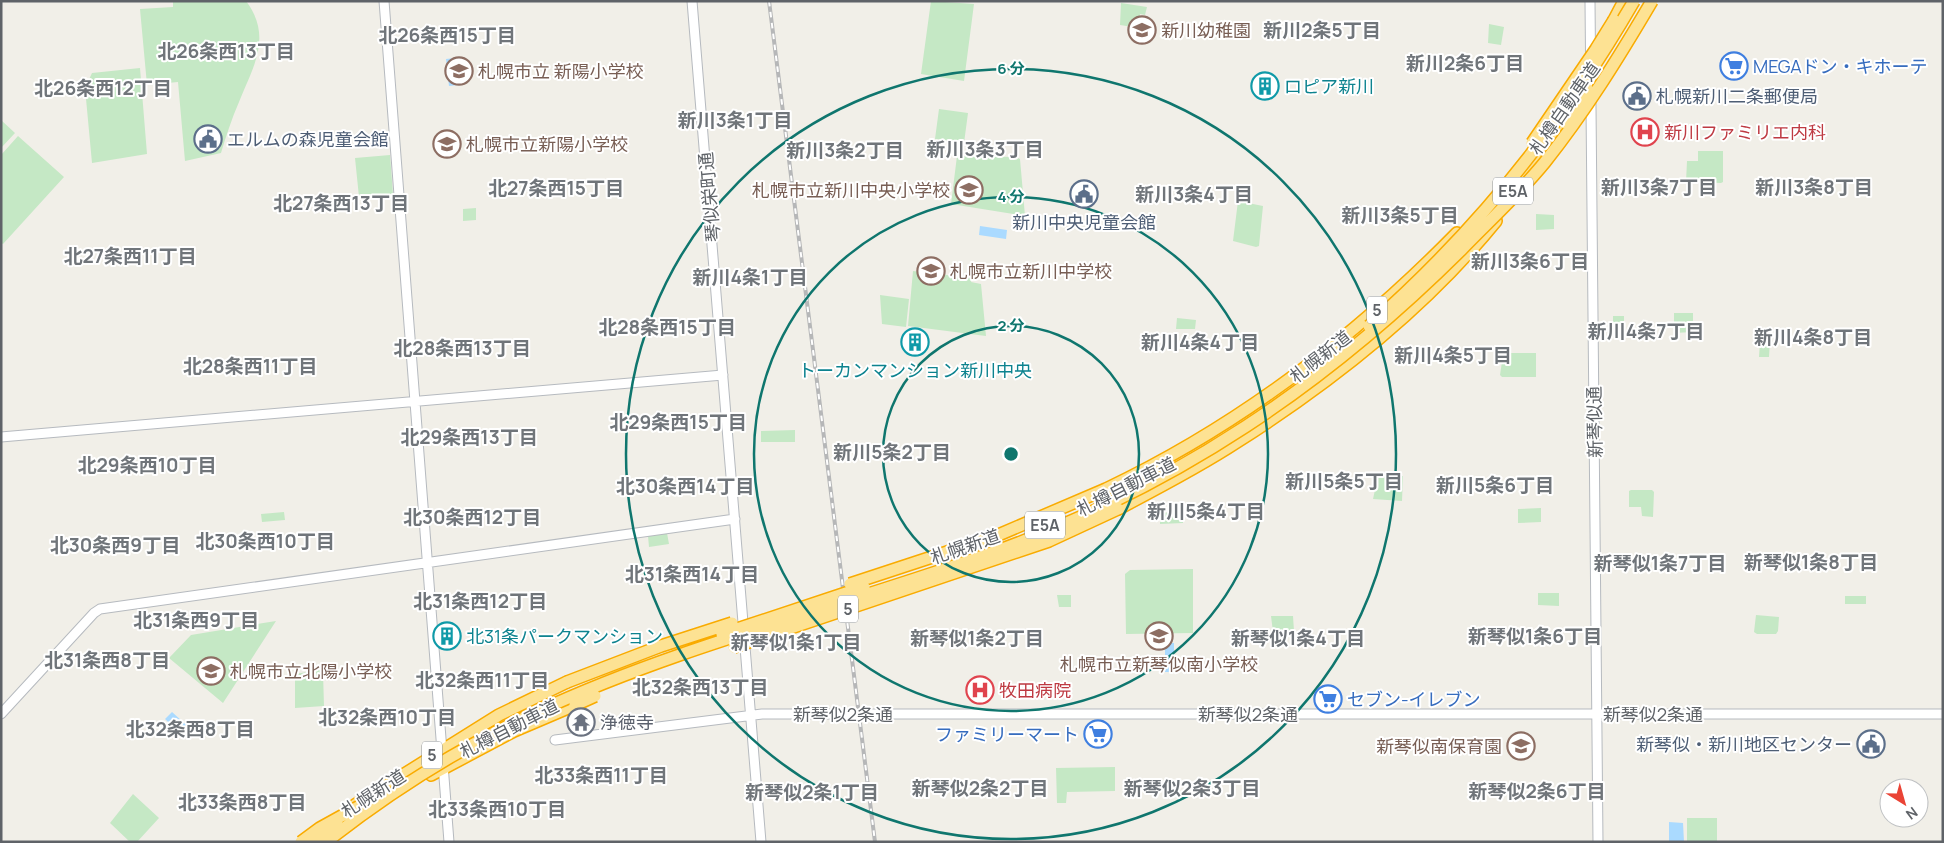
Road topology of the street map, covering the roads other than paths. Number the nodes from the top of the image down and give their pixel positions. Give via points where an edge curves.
1 (384, 1) edge
2 (692, 1) edge
3 (1590, 1) edge
4 (1624, 1) edge
5 (1628, 1) edge
6 (1634, 1) edge
7 (1642, 1) edge
8 (1647, 1) edge
9 (1652, 1) edge
10 (1590, 65) junction
11 (1591, 91) junction
12 (1469, 229) junction
13 (1456, 255) junction
14 (723, 375) junction
15 (416, 402) junction
16 (1, 437) edge
17 (735, 519) junction
18 (427, 562) junction
19 (1596, 713) junction
20 (1, 714) edge
21 (751, 714) junction
22 (1943, 714) edge
23 (555, 740) dead end
24 (442, 749) junction
25 (443, 768) junction
26 (398, 790) junction
27 (367, 802) junction
28 (301, 842) edge
29 (306, 842) edge
30 (312, 842) edge
31 (326, 842) edge
32 (334, 842) edge
33 (449, 842) edge
34 (762, 842) edge
35 (1598, 842) edge

1 - 15 street
2 - 14 street, 琴似栄町通
3 - 10 street, 新琴似通
4 - 12 highway, bridge via 1570,89
5 - 10 highway, 札幌新道 / 5
6 - 12 highway, 札樽自動車道 / E5A, bridge via 1549,132
7 - 13 highway, 札樽自動車道 / E5A, bridge via 1588,91 1557,135 1518,186
8 - 11 highway, 札幌新道 / 5
9 - 13 highway, bridge via 1568,133 1517,194
10 - 11 street, 新琴似通
10 - 24 highway, 札幌新道 / 5, bridge via 1556,116 1506,179 1384,304 1307,368 1174,455 1106,489 996,536 661,646 567,682 499,715
11 - 19 street, 新琴似通
11 - 25 highway, 札幌新道 / 5, bridge via 1553,150 1474,248 1398,320 1315,389 1237,442 1118,509 1049,541 664,670 514,731
12 - 27 highway, 札樽自動車道 / E5A, bridge via 1433,267 1332,358 1261,410 1204,446 1107,498 998,544 610,674 523,711
13 - 26 highway, 札樽自動車道 / E5A, bridge via 1394,315 1331,368 1205,454 1114,502 998,551 610,682 539,711
14 - 15 street
14 - 17 street, 琴似栄町通
15 - 16 street
15 - 18 street
17 - 18 street
17 - 21 street, 琴似栄町通
18 - 20 street via 100,609
18 - 24 street
19 - 21 street, 新琴似2条通
19 - 22 street, 新琴似2条通
19 - 35 street, 新琴似通
21 - 23 street, 新琴似2条通
21 - 34 street, 琴似栄町通
24 - 25 street
24 - 29 highway, 札幌新道 / 5 via 335,818
25 - 32 highway, 札幌新道 / 5 via 381,806
25 - 33 street
26 - 31 highway, 札樽自動車道 / E5A, bridge
26 - 32 highway, bridge
27 - 28 highway, bridge
27 - 30 highway, 札樽自動車道 / E5A, bridge

